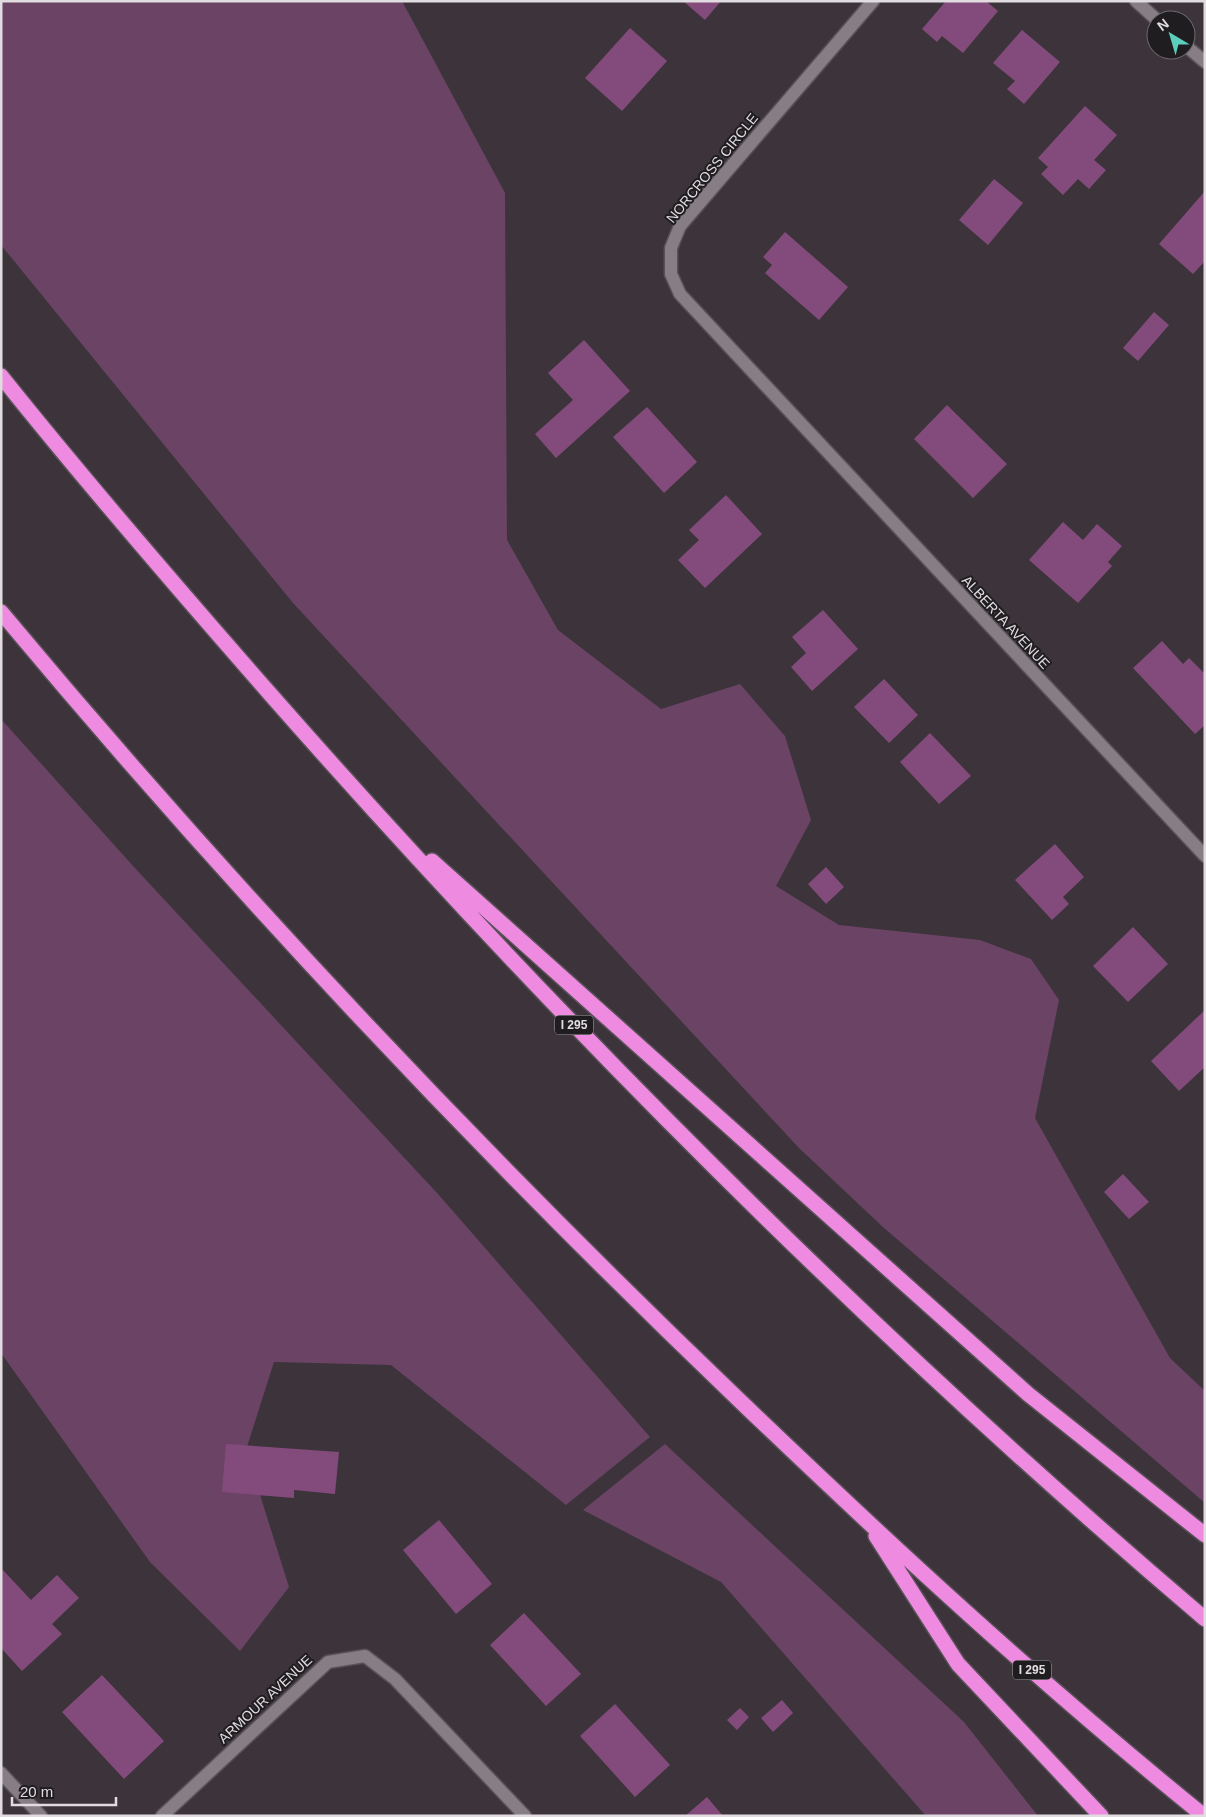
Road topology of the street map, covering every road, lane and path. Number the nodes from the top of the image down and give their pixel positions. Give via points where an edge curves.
1 (873, 1) edge
2 (1136, 1) edge
3 (1146, 10) edge
4 (1, 376) edge
5 (785, 407) joint
6 (1, 612) edge
7 (360, 797) junction
8 (1205, 856) edge
9 (864, 1518) junction
10 (1205, 1535) edge
11 (1205, 1619) edge
12 (1, 1773) edge
13 (41, 1816) edge
14 (162, 1816) edge
15 (525, 1816) edge
16 (1101, 1816) edge
17 (1204, 1816) edge

1 - 5 street, NORCROSS CIRCLE via 680,226 671,248 672,274 680,294
2 - 3 street
4 - 7 highway, I 295 via 171,580
5 - 8 street, ALBERTA AVENUE
6 - 9 highway, I 295 via 204,847 449,1112 620,1286
7 - 10 highway via 1028,1394
7 - 11 highway, I 295 via 566,1018 747,1200 1096,1526
9 - 16 highway via 958,1664
9 - 17 highway, I 295 via 1020,1660
12 - 13 street
14 - 15 street, ARMOUR AVENUE via 328,1662 365,1656 395,1679

